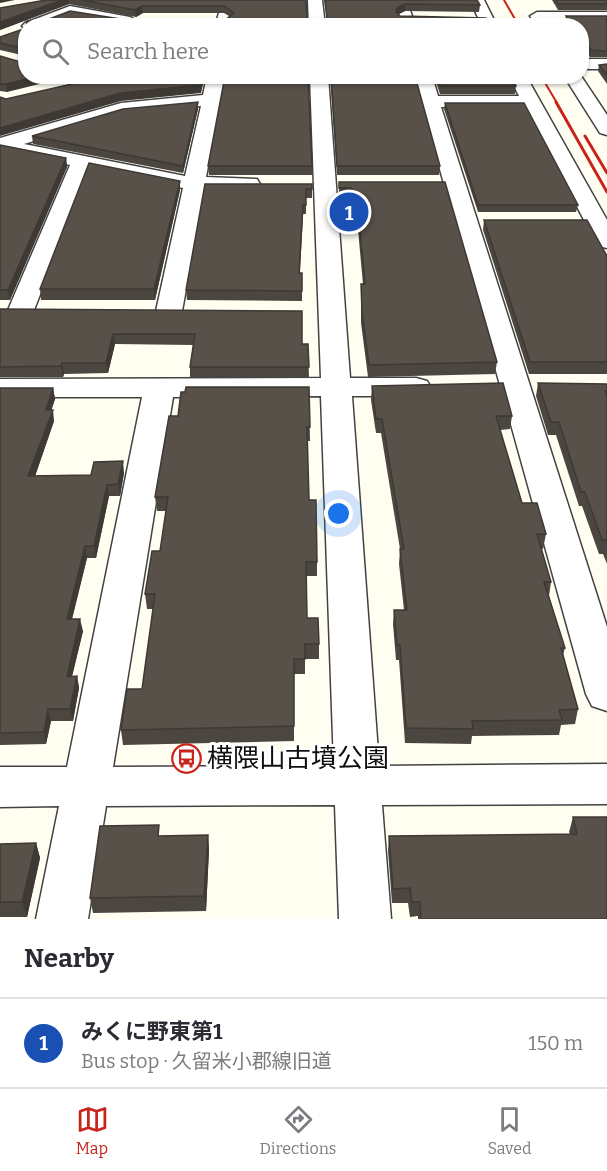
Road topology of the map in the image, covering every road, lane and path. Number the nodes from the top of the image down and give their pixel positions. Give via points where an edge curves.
1 (230, 0) edge
2 (242, 0) edge
3 (315, 0) edge
4 (400, 0) edge
5 (477, 0) edge
6 (528, 0) edge
7 (601, 16) edge
8 (49, 18) edge
9 (111, 18) edge
10 (222, 18) edge
11 (316, 18) edge
12 (409, 18) edge
13 (482, 18) edge
14 (538, 18) edge
15 (577, 18) edge
16 (607, 35) edge
17 (589, 63) edge
18 (607, 64) edge
19 (72, 84) edge
20 (214, 84) edge
21 (320, 84) edge
22 (521, 84) edge
23 (577, 84) edge
24 (61, 87) edge
25 (427, 89) edge
26 (211, 100) junction
27 (530, 102) junction
28 (607, 129) edge
29 (0, 145) edge
30 (82, 161) junction
31 (194, 184) junction
32 (266, 184) edge
33 (574, 221) edge
34 (602, 231) edge
35 (22, 310) edge
36 (170, 311) edge
37 (502, 385) junction
38 (549, 385) edge
39 (443, 386) edge
40 (0, 388) edge
41 (159, 388) junction
42 (336, 389) junction
43 (595, 616) edge
44 (607, 694) edge
45 (607, 784) edge
46 (0, 787) edge
47 (85, 787) junction
48 (357, 787) junction
49 (62, 919) edge
50 (365, 919) edge

1 - 2 street
1 - 10 street
3 - 11 street
4 - 12 street
5 - 13 street
6 - 14 street
7 - 15 street
7 - 16 street
8 - 9 street via 70,10
17 - 18 street
19 - 24 street
20 - 26 street
21 - 42 street via 325,184 320,311
22 - 27 street
23 - 28 street
25 - 27 street
25 - 37 street via 444,183 479,221
26 - 29 street via 121,109
26 - 31 street
27 - 34 street
29 - 30 street
30 - 31 street
30 - 35 street
31 - 32 street
31 - 36 street
33 - 34 street
37 - 38 street
37 - 43 street
39 - 42 street
40 - 41 street
41 - 42 street
41 - 47 street
42 - 48 street
43 - 44 street
45 - 48 street
46 - 47 street
47 - 48 street
47 - 49 street
48 - 50 street

